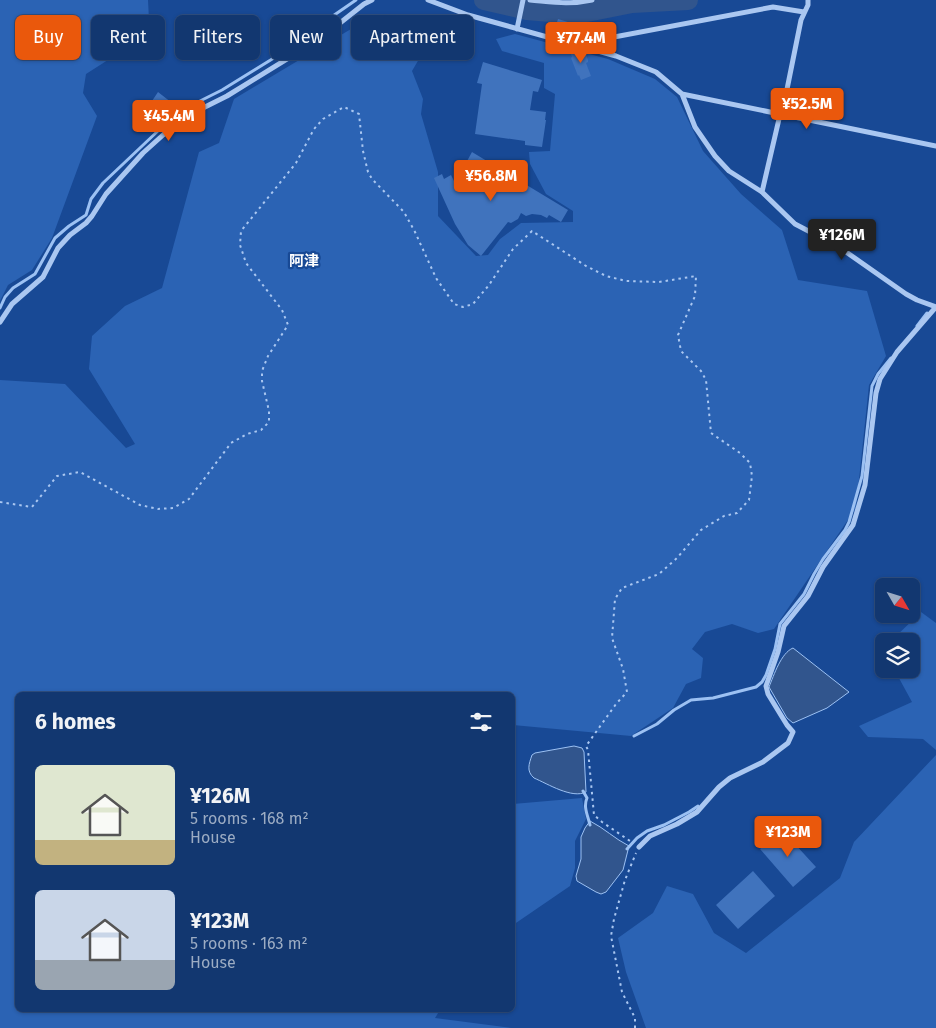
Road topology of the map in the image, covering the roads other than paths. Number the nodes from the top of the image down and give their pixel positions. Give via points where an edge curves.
1 (372, 0) edge
2 (428, 0) edge
3 (530, 0) edge
4 (592, 0) edge
5 (522, 2) edge
6 (808, 2) edge
7 (804, 12) junction
8 (517, 29) junction
9 (574, 45) junction
10 (682, 94) junction
11 (782, 114) junction
12 (936, 146) edge
13 (762, 192) junction
14 (0, 322) edge
15 (639, 847) road end

1 - 14 street via 321,38 226,96 185,116 162,135 106,194 86,223 58,248 43,277 12,304
2 - 8 street
3 - 4 street via 576,3
5 - 8 street
6 - 7 street
7 - 9 street via 773,8
7 - 11 street
8 - 9 street
9 - 10 street via 616,56 656,72
10 - 11 street
10 - 13 street via 696,127 715,156 729,171
11 - 12 street
11 - 13 street
13 - 15 street via 795,224 839,247 906,294 936,307 897,352 880,379 864,485 853,525 823,567 808,596 784,626 766,686 793,732 788,743 763,762 730,778 697,812 650,836

